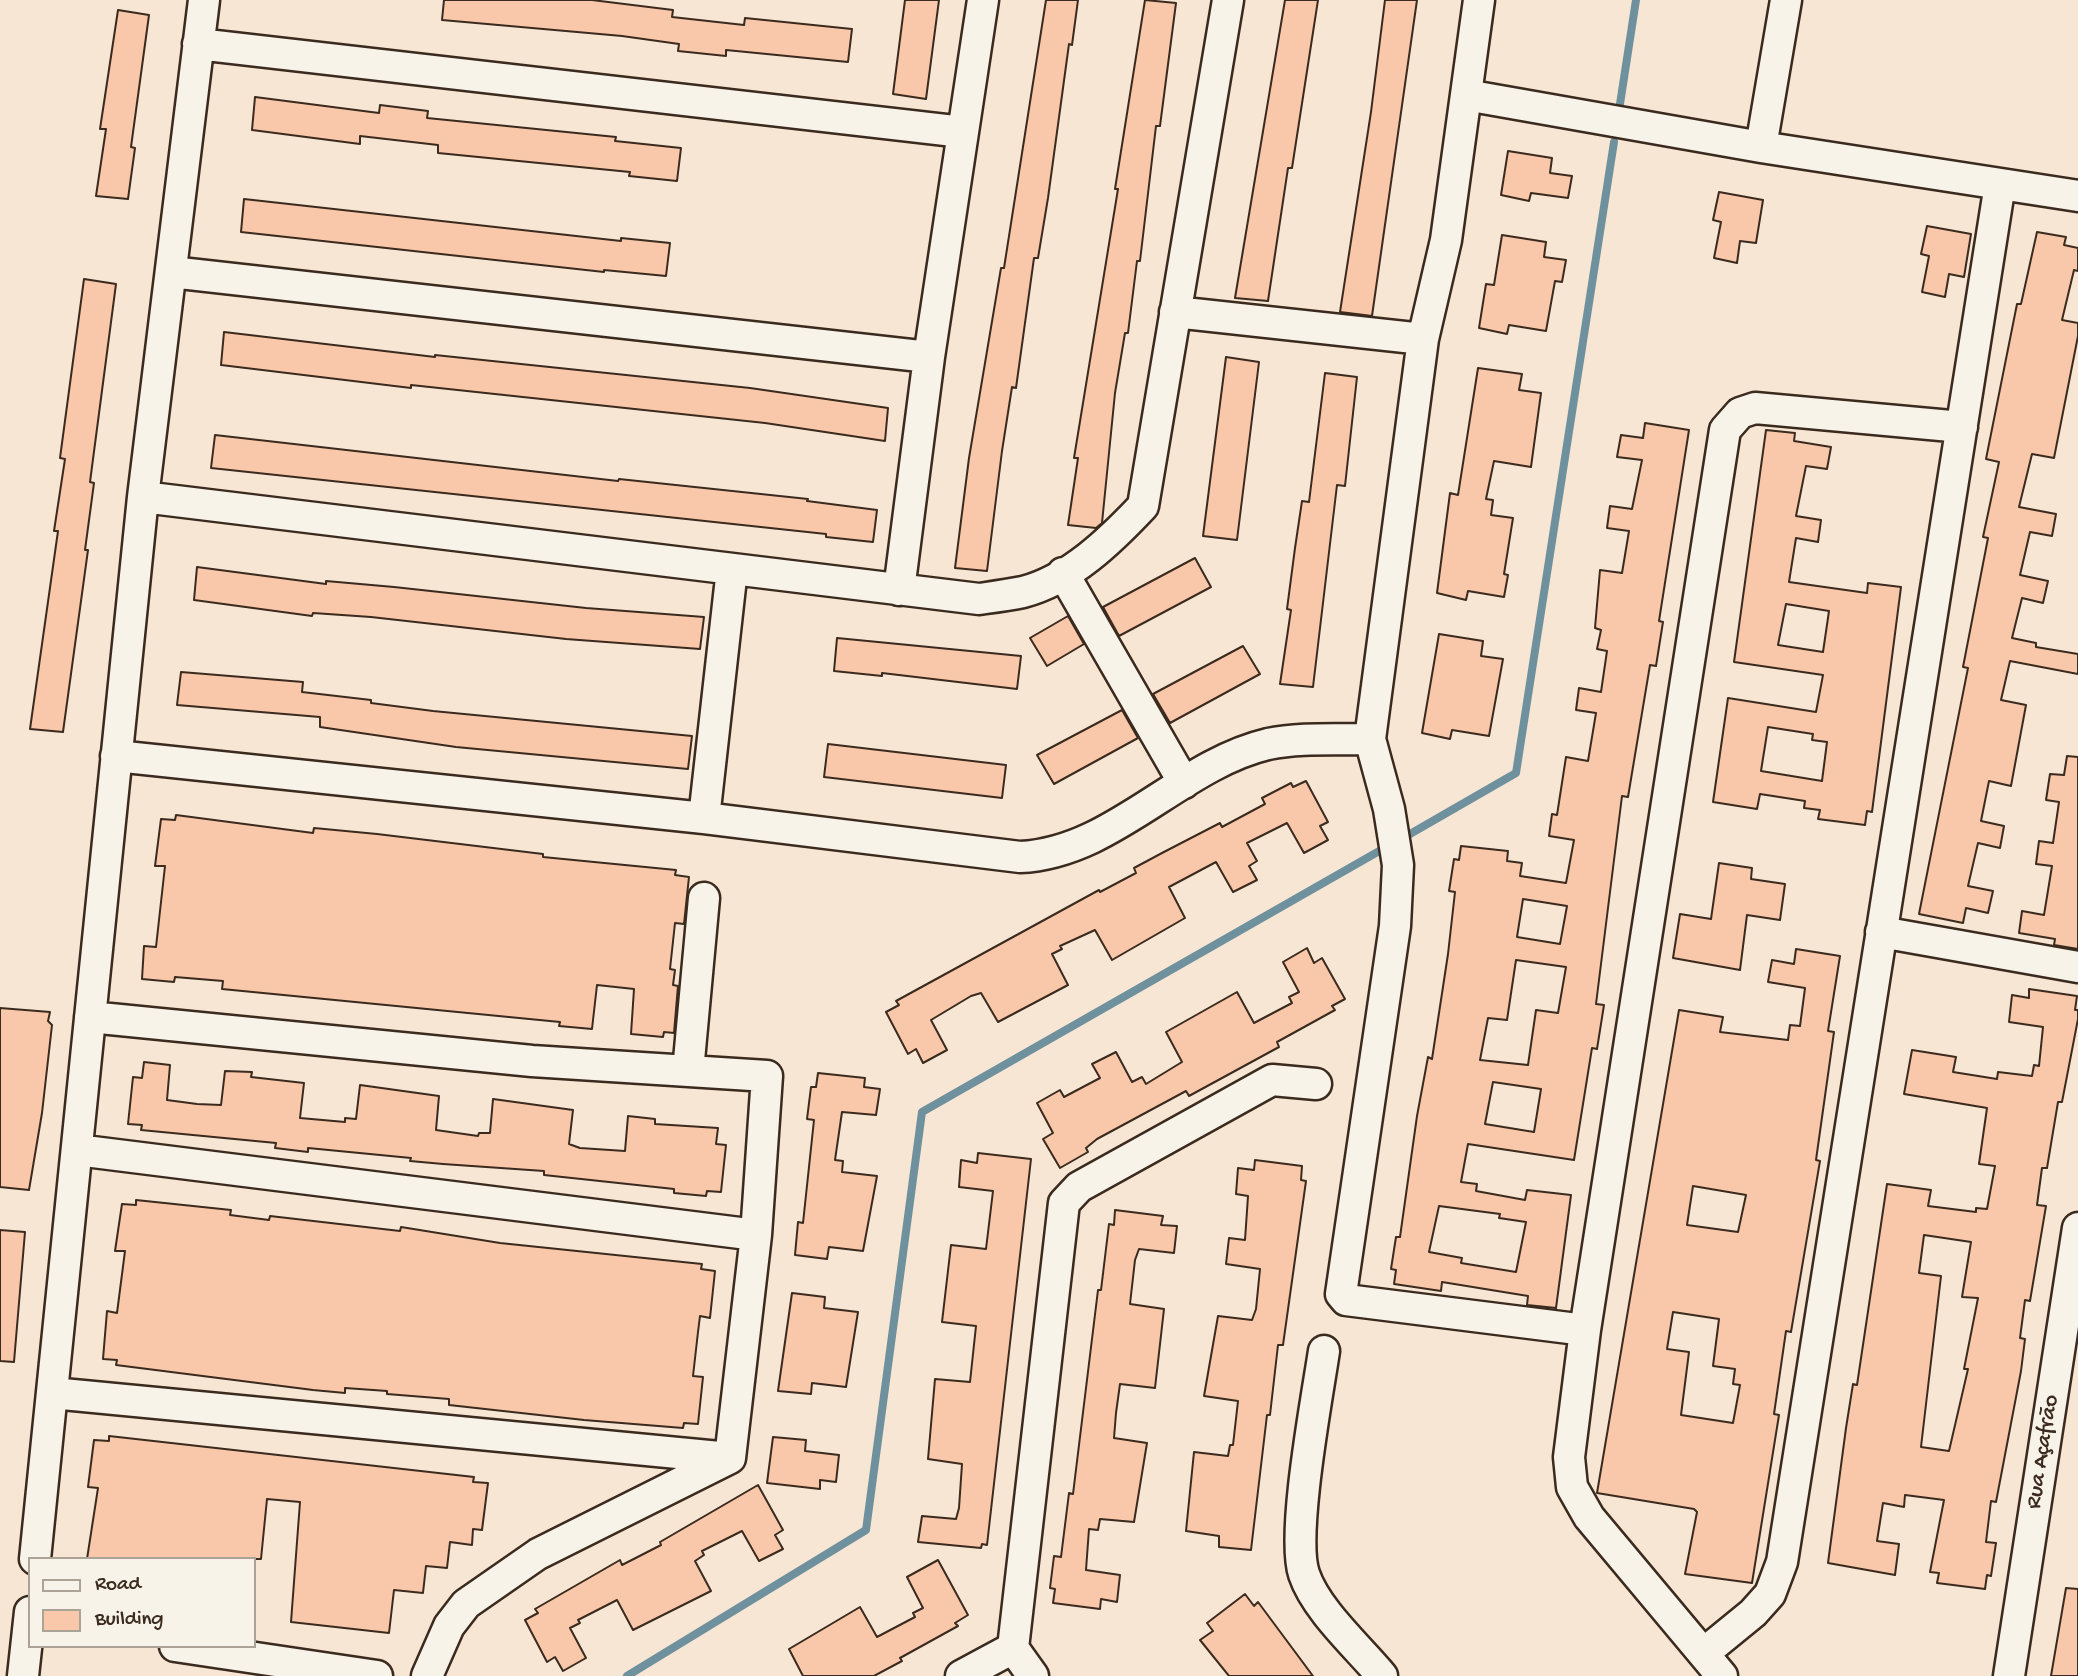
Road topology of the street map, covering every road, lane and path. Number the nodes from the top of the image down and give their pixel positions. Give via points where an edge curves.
1 (204, 0) edge
2 (983, 0) edge
3 (1228, 0) edge
4 (1479, 0) edge
5 (1786, 0) edge
6 (198, 44) junction
7 (1466, 95) junction
8 (963, 132) junction
9 (1762, 147) junction
10 (2000, 184) junction
11 (2078, 196) edge
12 (171, 272) junction
13 (1175, 312) junction
14 (1423, 339) junction
15 (929, 357) junction
16 (1962, 427) junction
17 (143, 497) junction
18 (732, 569) junction
19 (1063, 573) junction
20 (898, 590) junction
21 (1370, 739) junction
22 (116, 757) junction
23 (1184, 783) junction
24 (704, 818) junction
25 (704, 898) dead end
26 (1881, 933) junction
27 (2078, 967) edge
28 (90, 1017) junction
29 (688, 1071) junction
30 (1316, 1084) dead end
31 (77, 1150) junction
32 (2078, 1228) edge
33 (756, 1235) junction
34 (2076, 1262) edge
35 (1585, 1330) junction
36 (1324, 1351) dead end
37 (52, 1392) junction
38 (730, 1458) junction
39 (35, 1557) edge
40 (28, 1629) edge
41 (188, 1648) edge
42 (1013, 1648) junction
43 (1713, 1665) edge
44 (23, 1676) edge
45 (377, 1676) edge
46 (427, 1676) edge
47 (961, 1676) edge
48 (1033, 1676) edge
49 (1382, 1676) edge
50 (2009, 1676) edge

1 - 6 street
2 - 8 street
3 - 13 street
4 - 7 street
5 - 9 street
6 - 8 street
6 - 12 street
7 - 9 street
7 - 14 street via 1446,240
8 - 15 street
9 - 10 street
10 - 11 street
10 - 16 street
12 - 15 street
12 - 17 street
13 - 14 street
13 - 19 street via 1143,506 1112,539
14 - 21 street
15 - 20 street
16 - 26 street
16 - 35 street via 1755,408 1740,413 1725,430
17 - 18 street
17 - 22 street
18 - 20 street
18 - 24 street
19 - 20 street via 1025,591 979,599
19 - 23 street
21 - 23 street via 1267,744
21 - 35 street via 1398,865 1395,926 1341,1294 1346,1300
22 - 24 street
22 - 28 street
23 - 24 street via 1082,843 1046,856 1020,857
25 - 29 street
26 - 27 street
26 - 43 street via 1782,1562 1770,1594
28 - 29 street via 531,1061
28 - 31 street
29 - 33 street via 767,1076
30 - 42 street via 1272,1080 1079,1187 1064,1203
31 - 33 street
31 - 37 street
32 - 34 street, Rua Açafrão
33 - 38 street
34 - 50 street, Rua Açafrão
35 - 43 street via 1569,1457 1572,1487 1589,1517
36 - 49 street via 1301,1529 1304,1573 1315,1597
37 - 38 street
37 - 39 street
38 - 46 street via 538,1554 466,1604 449,1626
40 - 44 street
41 - 45 street
42 - 47 street
42 - 48 street

